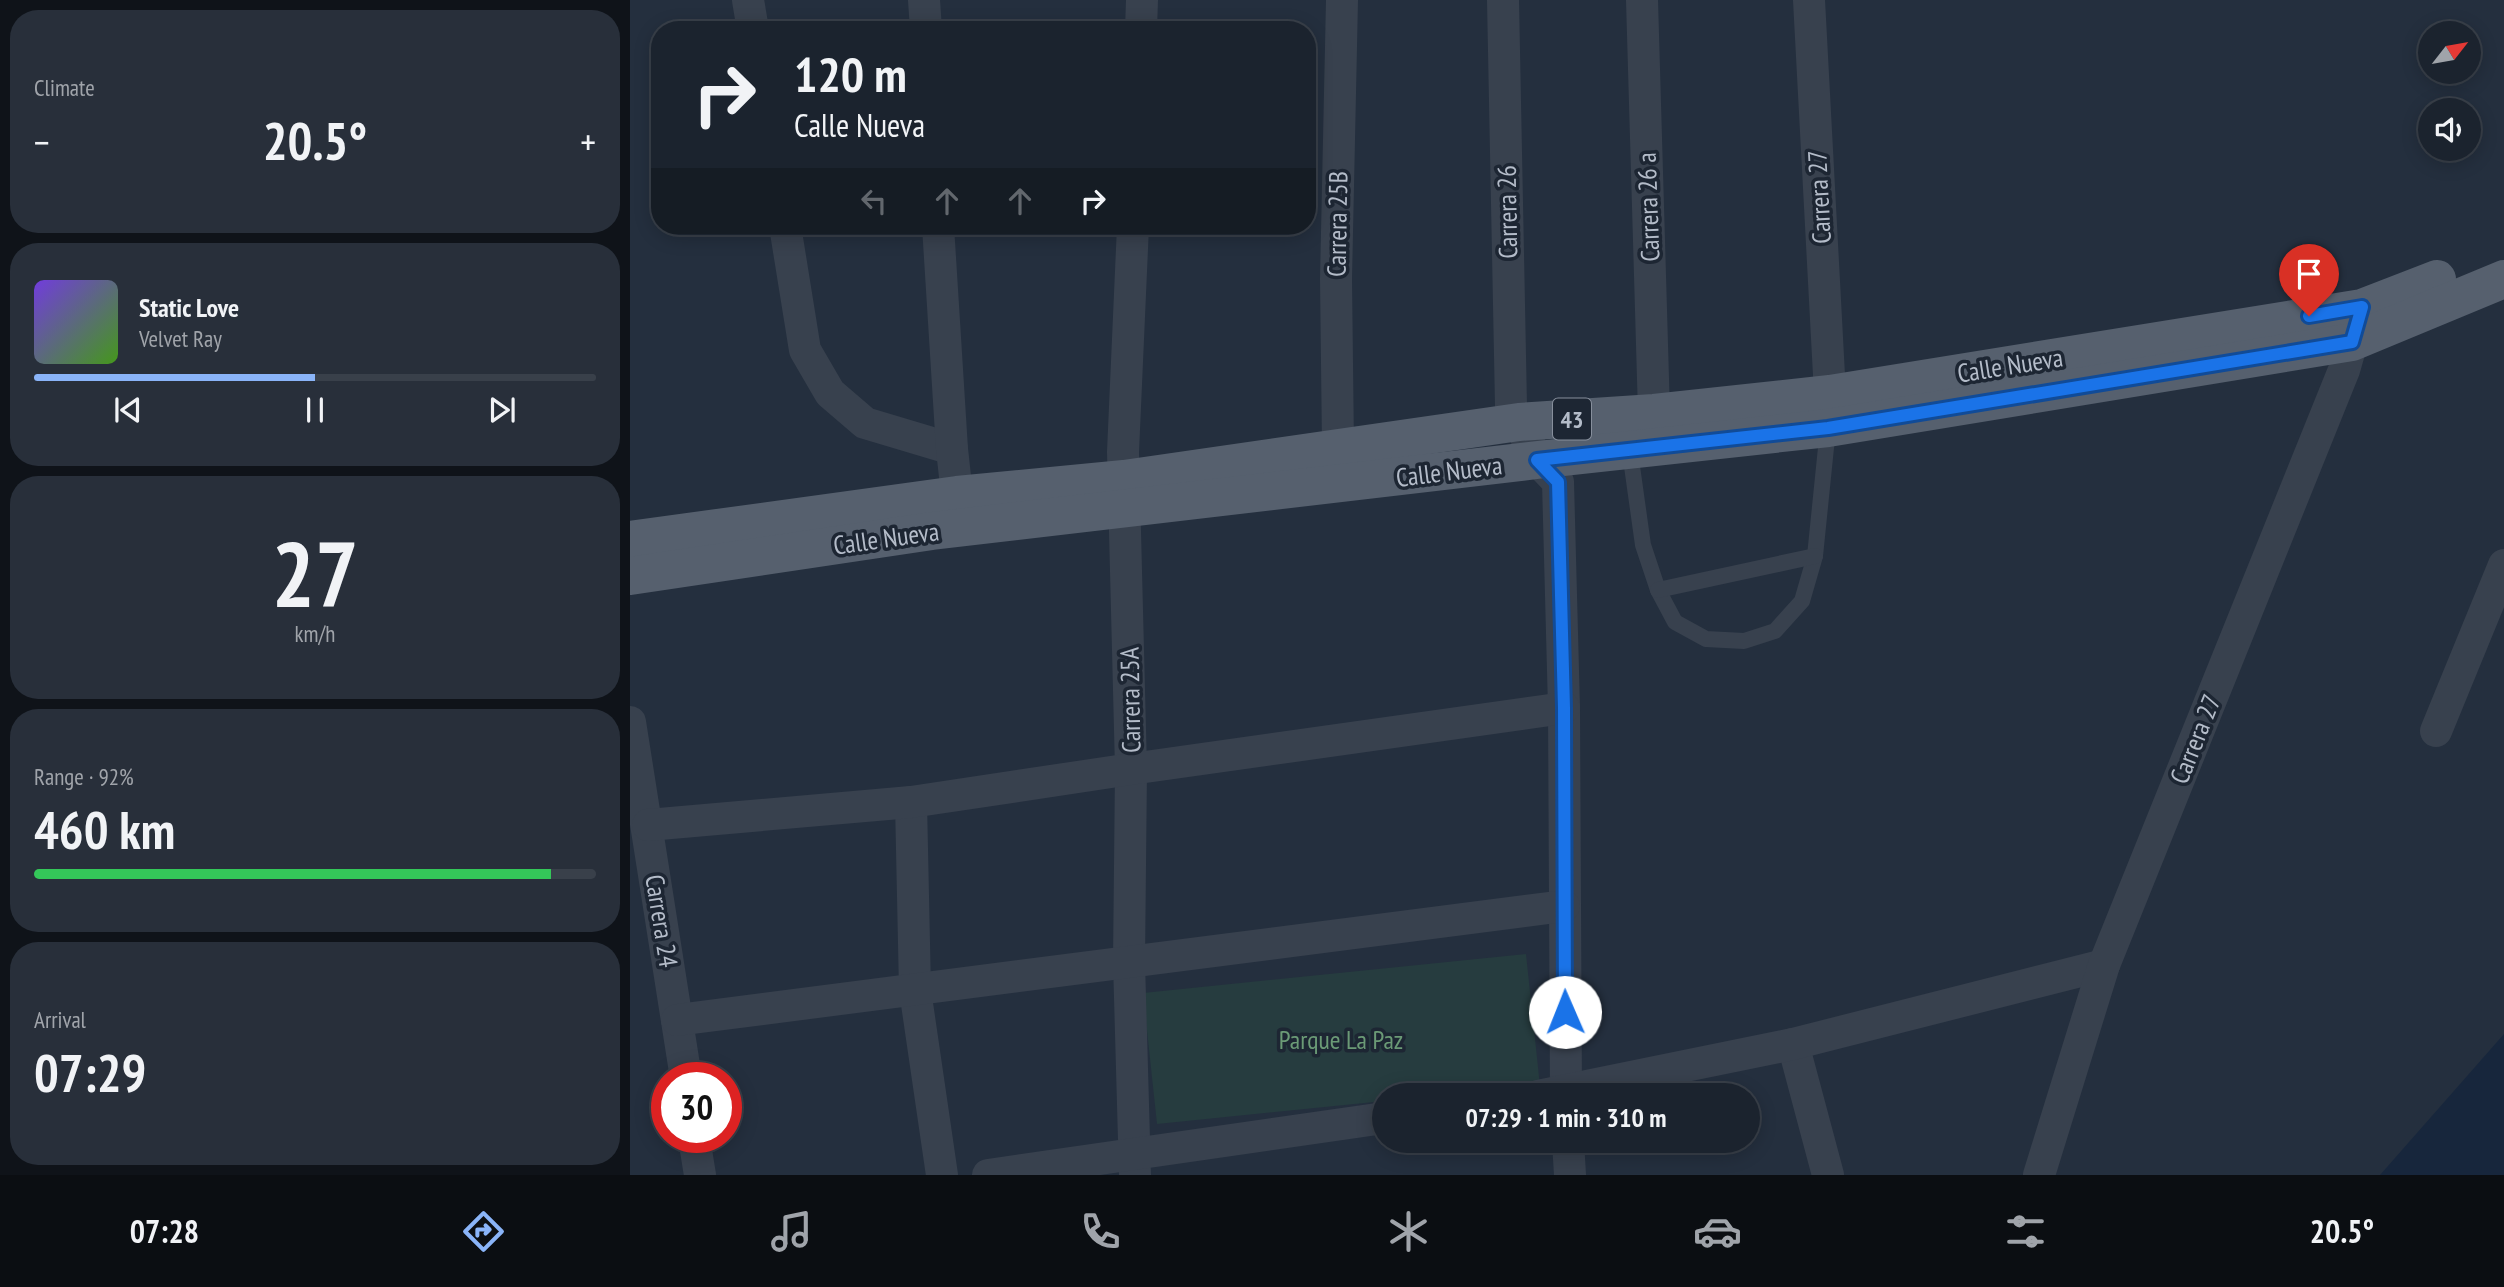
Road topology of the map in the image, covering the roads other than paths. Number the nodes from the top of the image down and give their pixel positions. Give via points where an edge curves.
1 (748, 0) edge
2 (924, 0) edge
3 (1142, 0) edge
4 (1342, 0) edge
5 (1503, 0) edge
6 (1642, 0) edge
7 (1809, 0) edge
8 (752, 21) edge
9 (925, 21) edge
10 (1141, 21) edge
11 (786, 235) edge
12 (939, 235) edge
13 (1133, 235) edge
14 (2504, 252) edge
15 (2504, 279) edge
16 (2357, 325) junction
17 (1829, 411) junction
18 (1654, 414) junction
19 (1519, 422) junction
20 (1338, 447) junction
21 (952, 449) junction
22 (1630, 452) junction
23 (1537, 460) junction
24 (957, 495) junction
25 (1124, 495) junction
26 (630, 540) edge
27 (1815, 556) junction
28 (2504, 565) edge
29 (630, 576) edge
30 (1658, 590) junction
31 (1564, 708) junction
32 (630, 722) edge
33 (2436, 732) dead end
34 (1131, 769) junction
35 (911, 802) junction
36 (648, 825) junction
37 (1564, 906) junction
38 (1129, 962) junction
39 (2104, 965) junction
40 (915, 990) junction
41 (677, 1020) junction
42 (1793, 1044) junction
43 (683, 1062) edge
44 (1557, 1083) edge
45 (1609, 1083) edge
46 (1372, 1120) edge
47 (696, 1153) edge
48 (1569, 1153) edge
49 (1135, 1164) edge
50 (700, 1175) edge
51 (942, 1175) edge
52 (988, 1175) edge
53 (1570, 1175) edge
54 (1828, 1175) edge
55 (2039, 1175) edge

1 - 8 street
2 - 9 street
3 - 10 street
4 - 20 street, Carrera 25B via 1336,279
5 - 19 street, Carrera 26 via 1511,406
6 - 18 street, Carrera 26 a
7 - 17 street, Carrera 27
11 - 21 street via 805,350 830,393 865,423
12 - 21 street
13 - 25 street, Carrera 25A
14 - 16 main road, Calle Nueva / 43
15 - 16 main road, Calle Nueva / 43
16 - 17 main road, Calle Nueva / 43
16 - 39 street, Carrera 27 via 2339,383
17 - 18 main road, Calle Nueva / 43
17 - 22 main road, Calle Nueva / 43
17 - 27 lane
18 - 19 main road, Calle Nueva / 43
19 - 20 main road, Calle Nueva / 43
19 - 23 street, Carrera 26
20 - 25 main road, Calle Nueva / 43
21 - 24 street
22 - 23 main road, Calle Nueva / 43
22 - 30 lane via 1643,545
23 - 25 main road, Calle Nueva / 43
23 - 31 street, Carrera 26 via 1558,482
24 - 25 main road, Calle Nueva / 43
24 - 26 main road, Calle Nueva / 43
25 - 29 main road, Calle Nueva / 43 via 932,531
25 - 34 street, Carrera 25A
27 - 30 lane
27 - 30 lane via 1802,601 1789,617 1775,631 1744,641 1706,639 1675,622
28 - 33 street
31 - 34 street
31 - 37 street, Carrera 26
32 - 36 street, Carrera 24
34 - 35 street
34 - 38 street, Carrera 25A
35 - 36 street
35 - 40 street
36 - 41 street, Carrera 24
37 - 38 street
37 - 44 street, Carrera 26
38 - 40 street
38 - 49 street, Carrera 25A
39 - 42 street
39 - 55 street, Carrera 27
40 - 41 street
40 - 51 street
41 - 43 street, Carrera 24
42 - 45 street
42 - 54 street
46 - 49 street
47 - 50 street
48 - 53 street
49 - 52 street

